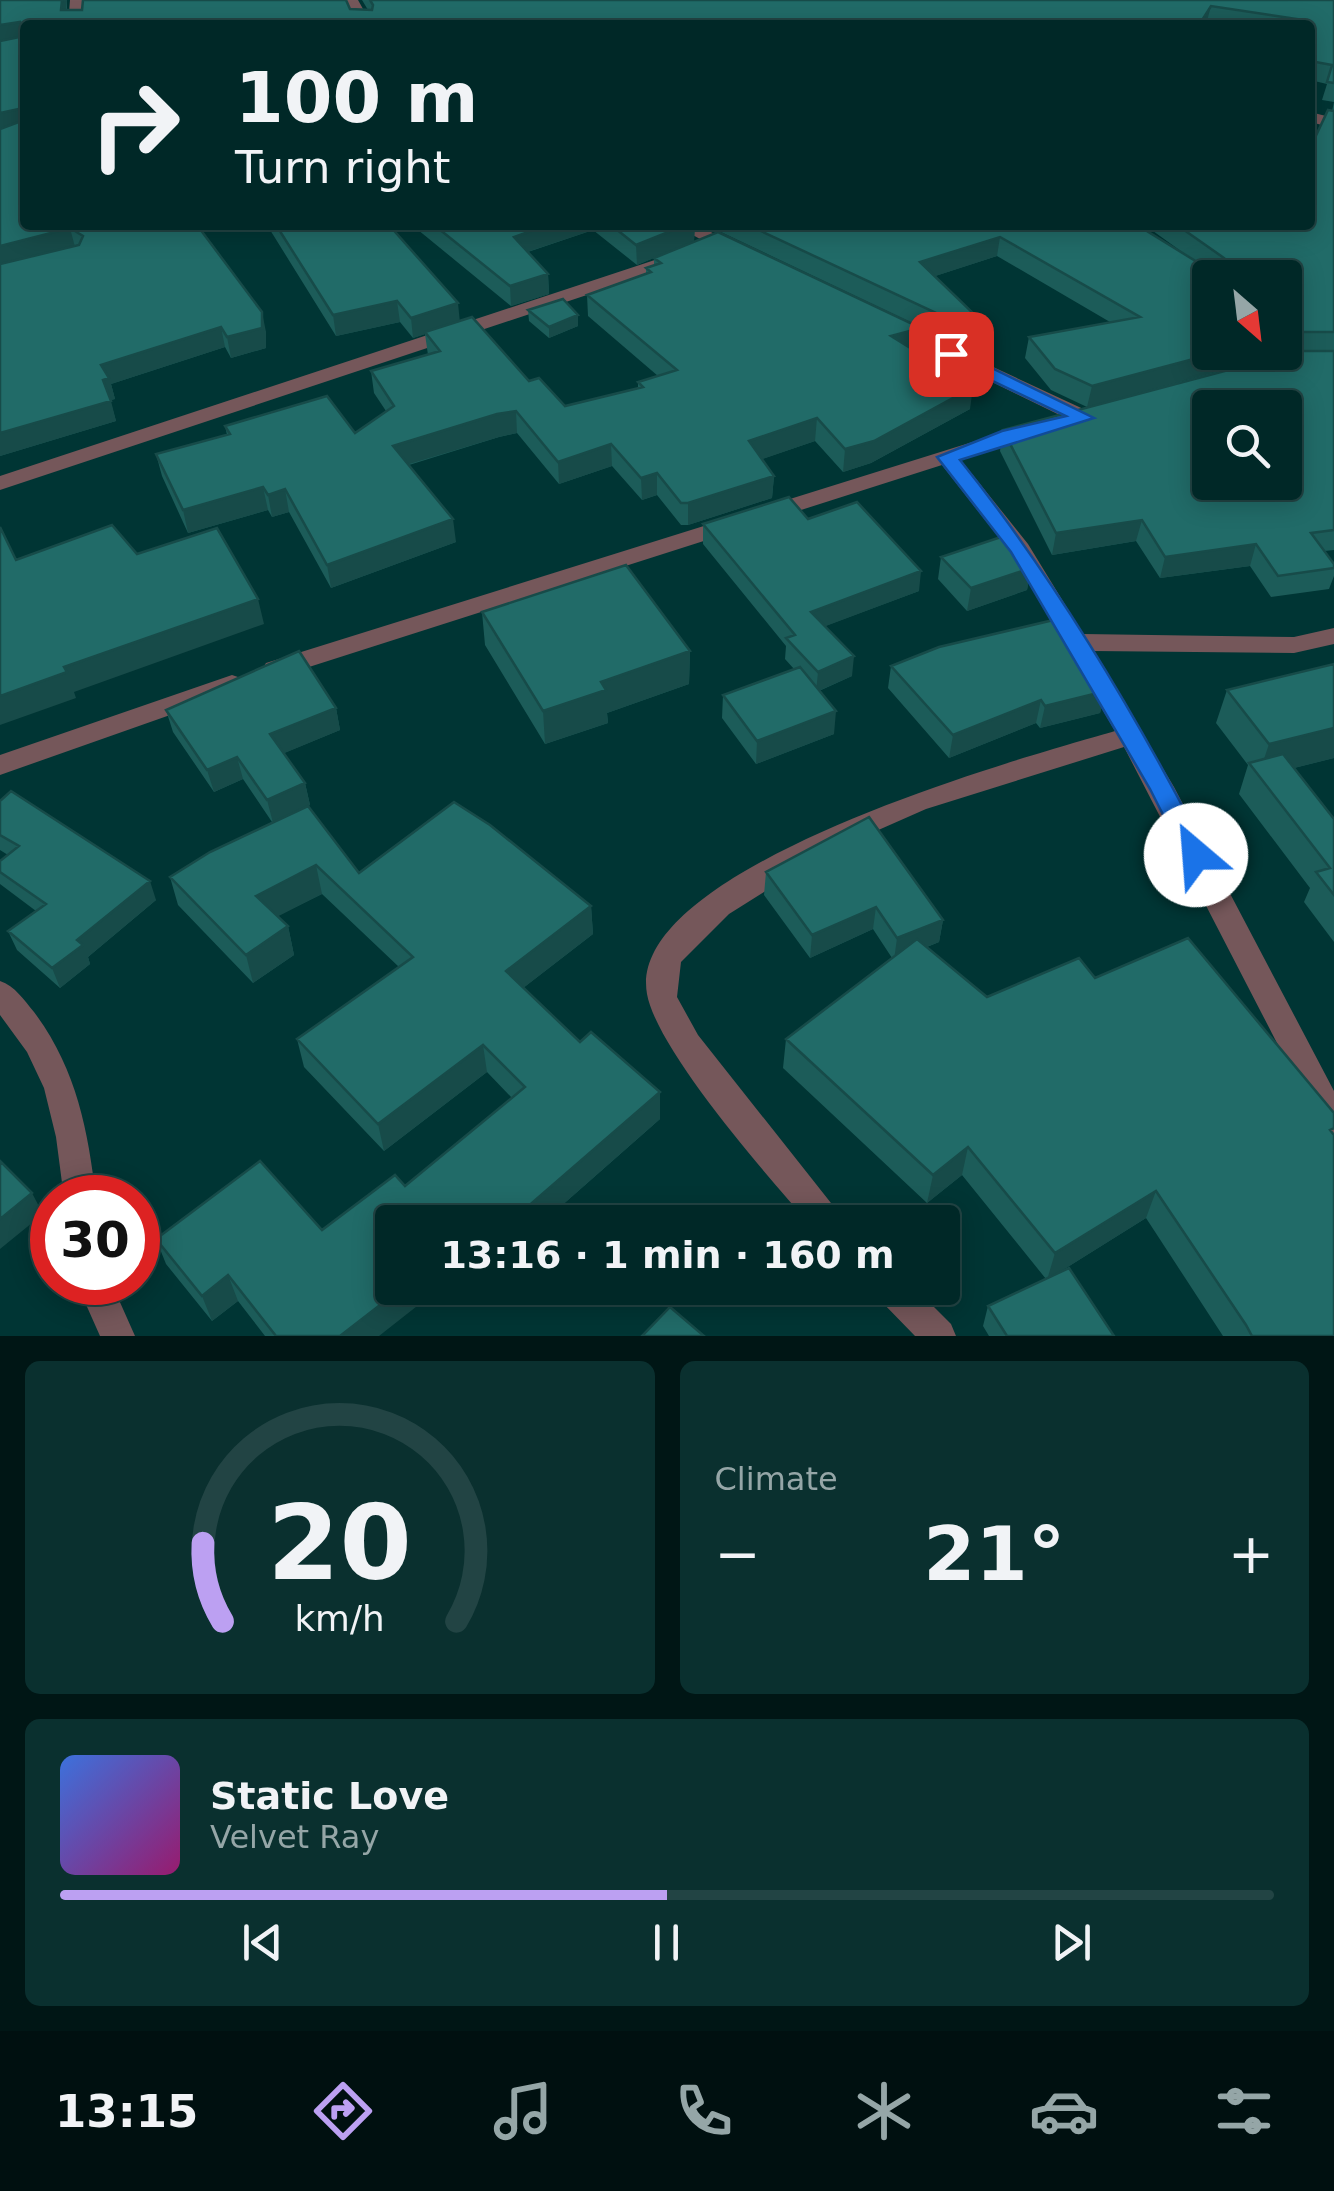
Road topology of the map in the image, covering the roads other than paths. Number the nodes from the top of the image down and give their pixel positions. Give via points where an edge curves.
1 (693, 230) edge
2 (718, 242) junction
3 (753, 259) edge
4 (875, 318) edge
5 (947, 457) junction
6 (0, 483) edge
7 (1334, 636) edge
8 (1076, 642) junction
9 (1131, 736) junction
10 (0, 765) edge
11 (0, 993) edge
12 (1334, 1122) edge
13 (78, 1175) edge
14 (815, 1205) edge
15 (103, 1305) edge
16 (909, 1305) edge
17 (118, 1336) edge
18 (939, 1336) edge

1 - 2 street
2 - 3 street
2 - 6 street via 635,276
4 - 5 street via 1093,416
5 - 8 street via 1020,549
5 - 10 street via 278,668
7 - 8 street via 1294,645
8 - 9 street
9 - 12 street
9 - 14 street via 911,801 816,842 698,922 664,959 662,996 682,1038
11 - 13 street via 53,1062 72,1120
15 - 17 street
16 - 18 street

